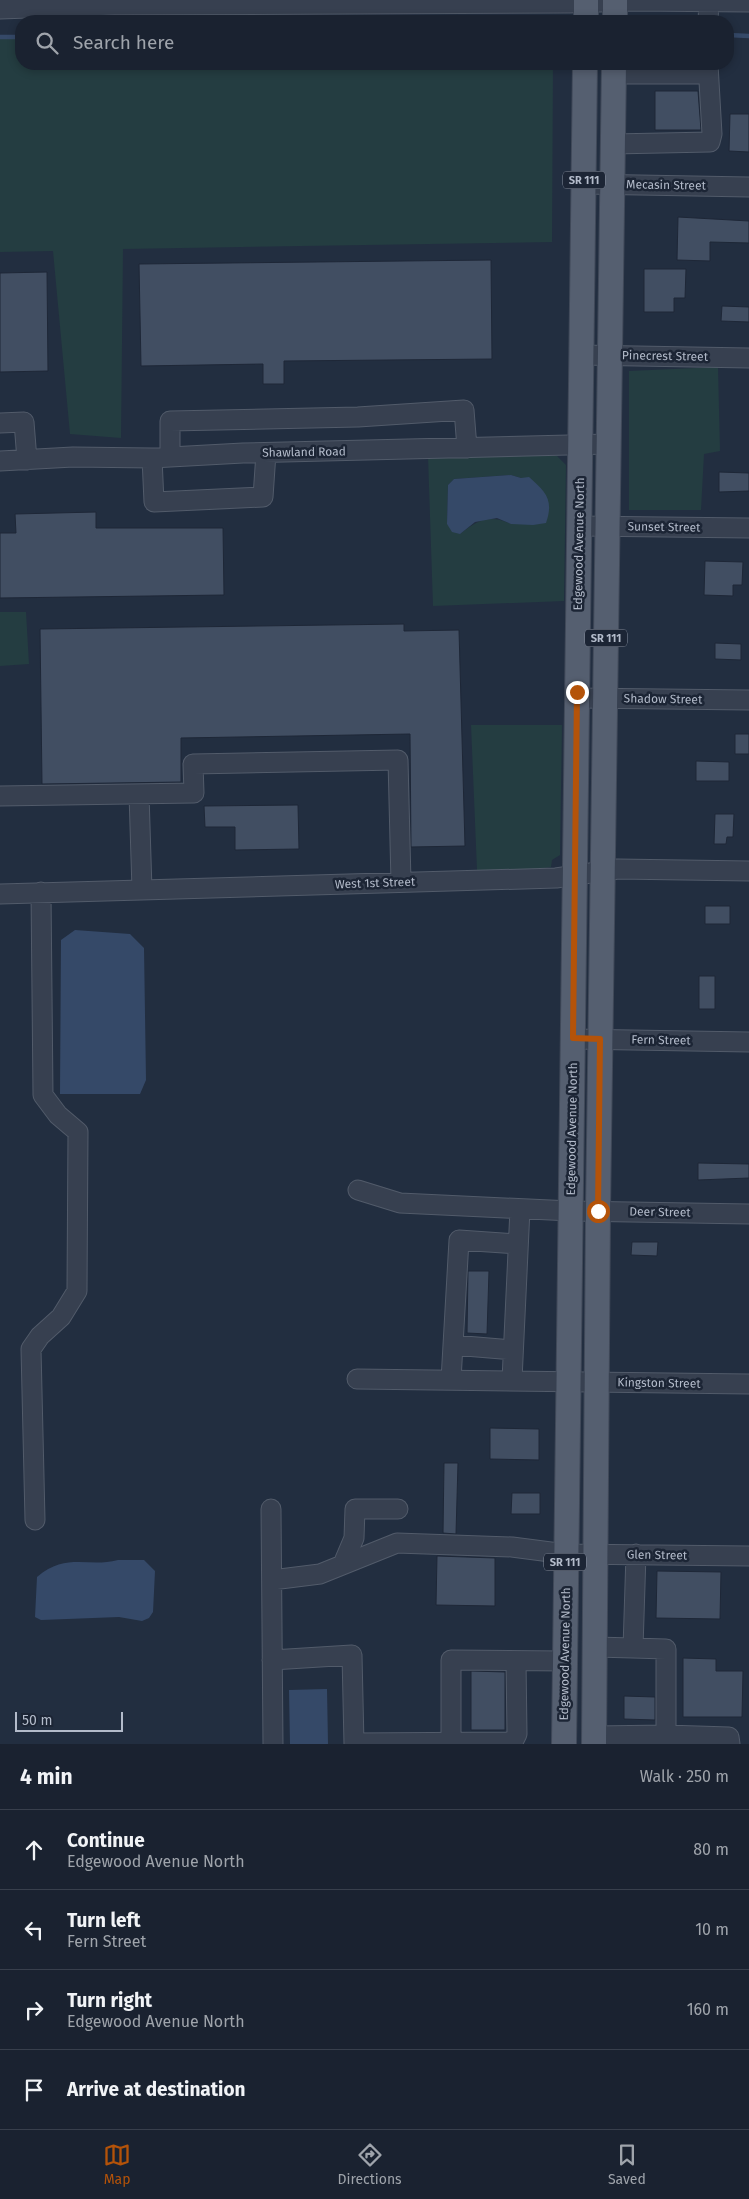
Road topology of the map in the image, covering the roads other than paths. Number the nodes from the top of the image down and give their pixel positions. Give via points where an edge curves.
1 (354, 2) edge
2 (708, 2) junction
3 (749, 2) edge
4 (586, 8) edge
5 (615, 8) edge
6 (0, 9) edge
7 (708, 15) edge
8 (585, 70) edge
9 (614, 70) edge
10 (708, 70) edge
11 (613, 144) junction
12 (584, 184) junction
13 (612, 184) junction
14 (749, 187) edge
15 (581, 355) junction
16 (610, 355) junction
17 (749, 358) edge
18 (0, 423) edge
19 (609, 444) junction
20 (580, 445) junction
21 (467, 448) junction
22 (266, 453) junction
23 (161, 458) junction
24 (27, 460) junction
25 (0, 461) edge
26 (579, 526) junction
27 (607, 526) junction
28 (749, 528) edge
29 (577, 698) junction
30 (605, 698) junction
31 (749, 700) edge
32 (139, 794) junction
33 (0, 796) edge
34 (749, 871) edge
35 (603, 873) junction
36 (575, 876) junction
37 (401, 882) junction
38 (142, 890) junction
39 (41, 892) junction
40 (0, 894) edge
41 (573, 1038) junction
42 (600, 1039) junction
43 (749, 1042) edge
44 (358, 1190) dead end
45 (520, 1208) junction
46 (571, 1211) junction
47 (598, 1211) junction
48 (749, 1214) edge
49 (518, 1244) junction
50 (453, 1345) junction
51 (513, 1350) junction
52 (357, 1379) dead end
53 (451, 1380) junction
54 (512, 1380) junction
55 (568, 1381) junction
56 (596, 1381) junction
57 (749, 1384) edge
58 (271, 1509) dead end
59 (398, 1509) dead end
60 (35, 1520) dead end
61 (566, 1554) junction
62 (596, 1554) junction
63 (636, 1554) junction
64 (749, 1556) edge
65 (343, 1564) junction
66 (272, 1580) junction
67 (595, 1647) junction
68 (633, 1648) junction
69 (272, 1660) junction
70 (516, 1661) junction
71 (564, 1661) junction
72 (657, 1738) edge
73 (594, 1740) edge
74 (451, 1743) junction
75 (272, 1744) edge
76 (354, 1744) edge
77 (564, 1744) edge
78 (730, 1744) edge

1 - 4 street
1 - 6 street
2 - 3 street
2 - 5 street
2 - 7 street
4 - 5 street
8 - 12 main road, Edgewood Avenue North / SR 111
9 - 11 main road, SR 111
10 - 11 street via 712,98 710,142
11 - 13 main road, SR 111
12 - 13 street, Mecasin Street
12 - 15 main road, Edgewood Avenue North / SR 111
13 - 14 street, Mecasin Street
13 - 16 main road, SR 111
15 - 16 street, Pinecrest Street
15 - 20 main road, Edgewood Avenue North / SR 111
16 - 17 street, Pinecrest Street
16 - 19 main road, SR 111
18 - 24 street via 24,422
19 - 20 street, Shawland Road
19 - 27 main road, SR 111
20 - 21 street, Shawland Road
20 - 26 main road, Edgewood Avenue North / SR 111
21 - 22 street, Shawland Road
21 - 23 street via 464,410 358,417 170,422
22 - 23 street, Shawland Road
22 - 23 street via 263,497 154,502
23 - 24 street, Shawland Road
24 - 25 street, Shawland Road
26 - 27 street, Sunset Street
26 - 29 main road, Edgewood Avenue North / SR 111
27 - 28 street, Sunset Street
27 - 30 main road, SR 111
29 - 30 street, Shadow Street
29 - 36 main road, Edgewood Avenue North / SR 111
30 - 31 street, Shadow Street
30 - 35 main road, SR 111
32 - 33 street
32 - 37 street via 194,793 193,764 398,760
32 - 38 street
34 - 35 street, West 1st Street via 618,870
35 - 36 street, West 1st Street
35 - 42 main road, SR 111
36 - 37 street, West 1st Street
36 - 41 main road, Edgewood Avenue North / SR 111
37 - 38 street, West 1st Street
38 - 39 street, West 1st Street
39 - 40 street, West 1st Street
39 - 60 street via 43,1095 58,1115 78,1132 77,1291 61,1317 31,1348
41 - 42 street, Fern Street
41 - 46 main road, Edgewood Avenue North / SR 111
42 - 43 street, Fern Street
42 - 47 main road, SR 111
44 - 45 street, Deer Street via 400,1203
45 - 46 street, Deer Street
45 - 49 street
46 - 47 street, Deer Street
46 - 55 main road, Edgewood Avenue North / SR 111
47 - 48 street, Deer Street
47 - 56 main road, SR 111
49 - 50 street via 459,1240
49 - 51 street
50 - 51 street
50 - 53 street
51 - 54 street
52 - 53 street, Kingston Street
53 - 54 street, Kingston Street
54 - 55 street, Kingston Street
55 - 56 street, Kingston Street
55 - 61 main road, Edgewood Avenue North / SR 111
56 - 57 street, Kingston Street
56 - 62 main road, SR 111
58 - 66 street
59 - 65 street via 356,1509 354,1538
61 - 62 street, Glen Street
61 - 65 street, Glen Street via 512,1547 397,1543
61 - 71 main road, Edgewood Avenue North / SR 111
62 - 63 street, Glen Street
62 - 67 main road, SR 111
63 - 64 street, Glen Street
63 - 68 street
65 - 66 street, Glen Street via 320,1574
66 - 69 street
67 - 68 street
67 - 73 main road, SR 111
68 - 72 street via 666,1649
69 - 75 street
69 - 76 street via 352,1655
70 - 71 street
70 - 74 street via 517,1734 514,1740
70 - 74 street via 451,1660
71 - 77 main road, Edgewood Avenue North / SR 111
72 - 73 street
72 - 78 street via 729,1737
74 - 76 street

